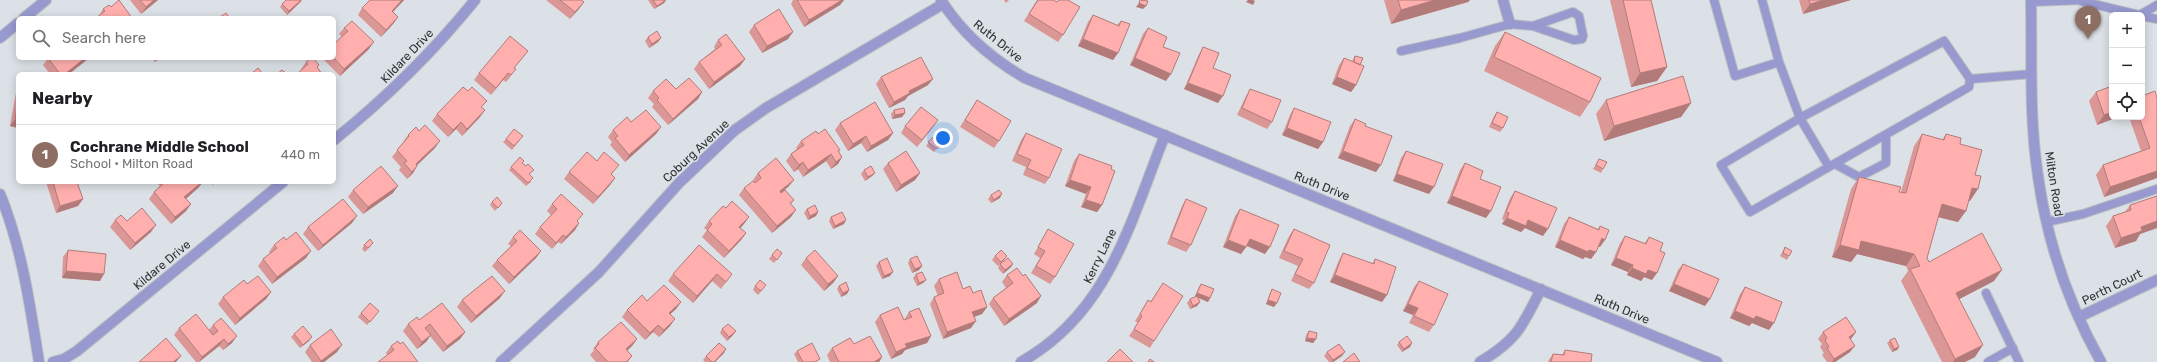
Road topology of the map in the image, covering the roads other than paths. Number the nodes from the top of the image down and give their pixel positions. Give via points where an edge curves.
1 (46, 0) edge
2 (475, 0) edge
3 (1503, 0) edge
4 (1714, 0) edge
5 (1762, 0) edge
6 (2031, 1) edge
7 (2082, 1) edge
8 (942, 2) edge
9 (2157, 5) edge
10 (2128, 12) edge
11 (2145, 12) edge
12 (26, 16) edge
13 (2145, 16) edge
14 (2157, 19) edge
15 (1510, 24) junction
16 (16, 25) edge
17 (1533, 26) junction
18 (0, 38) edge
19 (1401, 52) dead end
20 (1779, 62) junction
21 (2032, 74) junction
22 (1970, 78) junction
23 (1800, 118) junction
24 (1165, 135) junction
25 (1886, 135) junction
26 (336, 138) edge
27 (1832, 165) junction
28 (281, 184) edge
29 (2157, 188) edge
30 (0, 194) edge
31 (2046, 222) junction
32 (2157, 280) edge
33 (1541, 290) junction
34 (1986, 293) edge
35 (2079, 317) junction
36 (2013, 348) junction
37 (2098, 361) edge
38 (39, 362) edge
39 (53, 362) edge
40 (501, 362) edge
41 (1021, 362) edge
42 (1480, 362) edge
43 (1717, 362) edge
44 (1988, 362) edge
45 (2019, 362) edge

1 - 12 street
2 - 26 street, Kildare Drive via 394,90
3 - 15 street
4 - 20 lane via 1735,76
5 - 20 lane
6 - 7 lane
6 - 21 street, Milton Road
7 - 10 lane
8 - 24 street, Ruth Drive via 966,34 1009,69 1025,78
8 - 40 street, Coburg Avenue via 773,104 735,130 679,183 599,272
9 - 11 lane
13 - 14 lane
15 - 17 lane
15 - 19 lane
16 - 18 street
17 - 17 lane via 1573,12 1579,16 1583,36 1582,39 1574,40
20 - 23 lane
21 - 22 lane
21 - 31 street, Milton Road via 2034,141
22 - 23 lane via 1944,40
22 - 25 lane via 1969,88
23 - 27 lane
23 - 27 lane via 1721,165 1750,212
24 - 33 street, Ruth Drive
24 - 41 street, Kerry Lane via 1103,283 1068,329 1039,352
25 - 27 lane
25 - 27 lane via 1886,163 1859,177
28 - 39 street, Kildare Drive via 77,351
29 - 31 lane via 2083,214
30 - 38 street via 24,273
31 - 35 street, Milton Road via 2058,266
32 - 35 street, Perth Court
33 - 42 street via 1522,328 1510,341
33 - 43 street, Ruth Drive
34 - 36 lane
35 - 37 street, Milton Road
36 - 44 lane
36 - 45 lane

